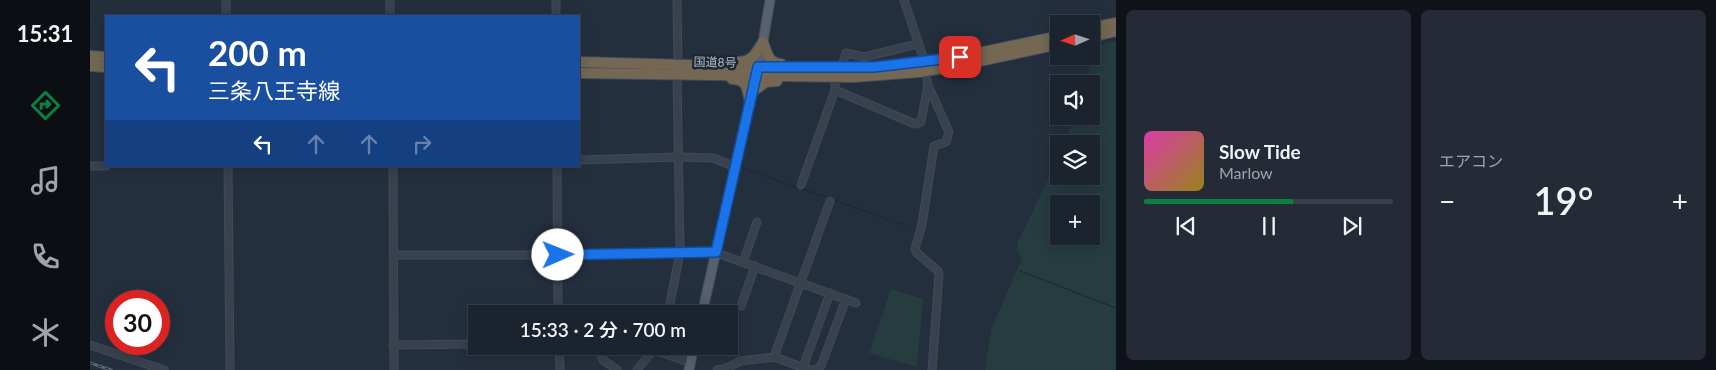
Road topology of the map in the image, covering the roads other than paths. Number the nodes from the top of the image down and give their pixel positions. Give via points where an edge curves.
1 (226, 0) edge
2 (390, 0) edge
3 (556, 0) edge
4 (677, 0) edge
5 (770, 0) edge
6 (904, 0) edge
7 (226, 15) edge
8 (390, 15) edge
9 (556, 15) edge
10 (1116, 23) edge
11 (1100, 26) edge
12 (1116, 31) edge
13 (1100, 35) edge
14 (1050, 38) edge
15 (764, 42) junction
16 (918, 44) junction
17 (1050, 46) edge
18 (922, 54) dead end
19 (90, 56) edge
20 (105, 57) edge
21 (580, 62) edge
22 (949, 63) junction
23 (90, 66) edge
24 (105, 66) edge
25 (711, 66) junction
26 (811, 68) junction
27 (841, 68) junction
28 (677, 70) junction
29 (757, 71) junction
30 (580, 72) edge
31 (699, 75) junction
32 (799, 76) junction
33 (835, 77) junction
34 (835, 90) junction
35 (753, 91) junction
36 (750, 103) junction
37 (678, 157) junction
38 (580, 160) edge
39 (90, 166) edge
40 (105, 166) edge
41 (228, 167) edge
42 (393, 167) edge
43 (557, 167) edge
44 (736, 167) junction
45 (801, 185) dead end
46 (830, 202) dead end
47 (758, 222) dead end
48 (680, 252) junction
49 (716, 252) junction
50 (393, 255) junction
51 (558, 255) junction
52 (744, 262) junction
53 (755, 266) junction
54 (801, 283) junction
55 (830, 293) junction
56 (846, 299) junction
57 (856, 303) dead end
58 (558, 305) edge
59 (670, 305) edge
60 (704, 305) edge
61 (741, 306) dead end
62 (468, 344) edge
63 (90, 345) edge
64 (393, 345) junction
65 (559, 355) edge
66 (601, 355) edge
67 (649, 355) edge
68 (671, 355) edge
69 (774, 357) junction
70 (690, 366) edge
71 (803, 367) junction
72 (164, 370) edge
73 (230, 370) edge
74 (394, 370) edge
75 (560, 370) edge
76 (617, 370) edge
77 (637, 370) edge
78 (717, 370) edge
79 (932, 370) edge

1 - 7 street
2 - 8 street
3 - 9 street
4 - 28 street
5 - 15 main road
6 - 16 street
10 - 11 highway
12 - 13 highway
14 - 22 highway, 国道8号
15 - 25 highway via 755,55 744,62 720,62
15 - 26 highway via 773,63 804,64
15 - 29 main road
16 - 18 street
16 - 27 street via 864,58 846,53
17 - 22 highway, 国道8号
19 - 20 highway
21 - 28 highway, 国道8号
22 - 27 highway, 国道8号
22 - 33 highway, 国道8号 via 919,72
23 - 24 highway
25 - 28 highway, 国道8号
25 - 29 highway, 国道8号
26 - 27 highway, 国道8号
26 - 29 highway, 国道8号
28 - 30 highway, 国道8号
28 - 31 highway, 国道8号
28 - 37 street
29 - 31 highway, 国道8号
29 - 32 highway, 国道8号
29 - 35 main road
31 - 36 highway via 742,80
32 - 33 highway, 国道8号
32 - 35 highway via 793,80 766,82
33 - 34 street
34 - 45 street
34 - 79 street via 915,124 921,122 928,82 949,132 946,142 934,146 915,250 939,274
35 - 36 main road
36 - 44 main road
37 - 38 street
37 - 44 street via 713,158
37 - 48 street
39 - 40 street
41 - 73 street
42 - 50 street
43 - 51 street
44 - 49 main road
46 - 54 street
47 - 52 street
48 - 49 street
48 - 51 street
48 - 59 street
49 - 52 street
49 - 60 main road
50 - 51 street
50 - 64 street
51 - 58 street
52 - 53 street
53 - 54 street
53 - 61 street
54 - 55 street
54 - 69 street
55 - 56 street
55 - 71 street
56 - 57 street
56 - 71 street via 821,366 815,370
62 - 64 street
63 - 72 street
64 - 74 street
65 - 75 street
66 - 76 street
67 - 77 street
68 - 70 street
69 - 71 street
69 - 78 street via 741,361

